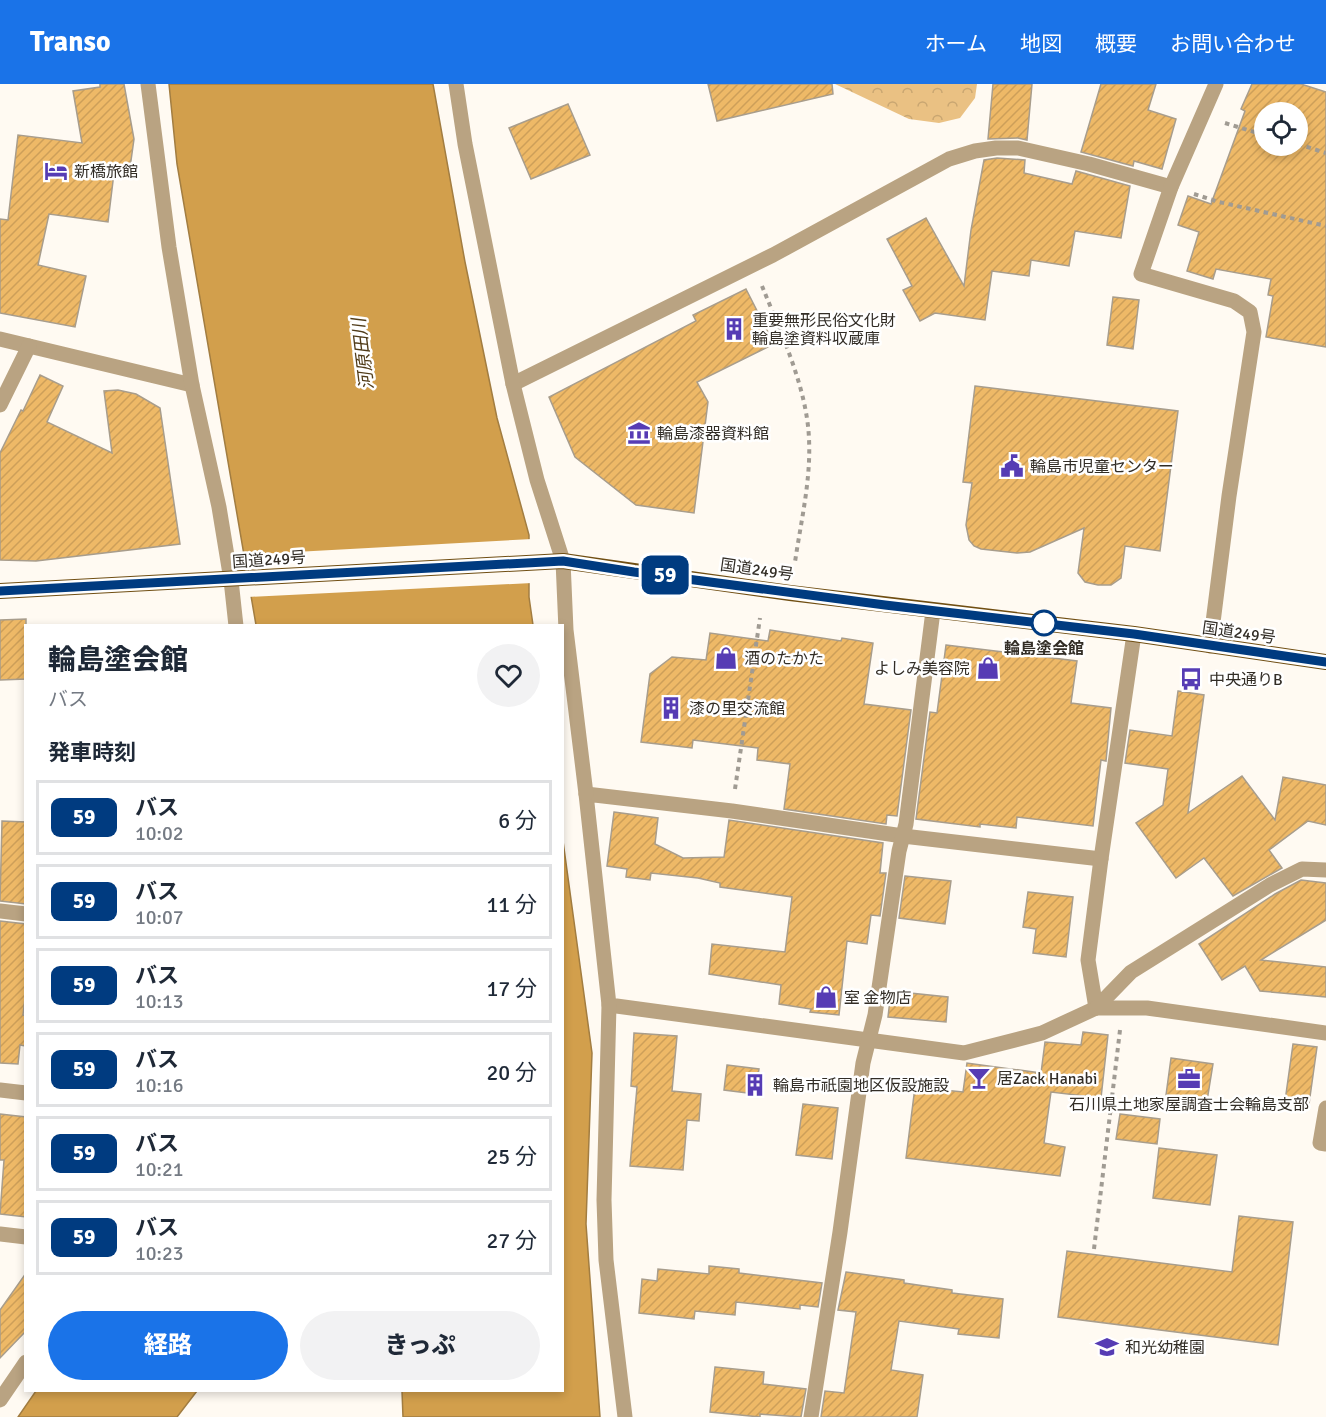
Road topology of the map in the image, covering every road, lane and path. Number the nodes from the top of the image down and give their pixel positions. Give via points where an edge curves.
1 (147, 84) edge
2 (456, 84) edge
3 (1216, 84) edge
4 (1202, 116) junction
5 (1254, 132) edge
6 (1308, 147) edge
7 (1326, 153) edge
8 (1171, 187) junction
9 (1326, 226) edge
10 (753, 265) junction
11 (0, 339) edge
12 (29, 346) junction
13 (513, 384) junction
14 (192, 385) junction
15 (0, 405) edge
16 (563, 561) junction
17 (795, 562) dead end
18 (233, 580) junction
19 (0, 591) edge
20 (933, 611) junction
21 (760, 618) dead end
22 (236, 624) edge
23 (1134, 634) junction
24 (1210, 646) junction
25 (1326, 662) edge
26 (586, 794) junction
27 (732, 812) junction
28 (903, 836) junction
29 (1101, 859) junction
30 (1326, 870) edge
31 (0, 911) edge
32 (24, 914) edge
33 (609, 1005) junction
34 (1096, 1008) junction
35 (1122, 1008) junction
36 (1326, 1033) edge
37 (869, 1040) junction
38 (0, 1090) edge
39 (24, 1093) edge
40 (1326, 1108) edge
41 (1326, 1144) edge
42 (0, 1234) edge
43 (24, 1237) edge
44 (1094, 1249) dead end
45 (24, 1365) edge
46 (3, 1391) edge
47 (625, 1417) edge
48 (811, 1417) edge

1 - 14 street
2 - 13 street
3 - 4 street
4 - 5 path
4 - 8 street
6 - 7 path
8 - 9 path
8 - 10 street via 1018,148 975,151 949,159
8 - 24 street via 1141,274 1234,301 1250,312 1254,332
10 - 13 street
10 - 17 path via 800,390 809,438
11 - 12 street
12 - 14 street
12 - 15 street
13 - 16 street via 537,480
14 - 18 street
16 - 18 highway, 国道249号
16 - 20 highway, 国道249号
16 - 26 street via 566,630
18 - 19 highway, 国道249号
18 - 22 street
20 - 23 highway, 国道249号
20 - 28 street
21 - 27 path
23 - 24 highway, 国道249号
23 - 29 street
24 - 25 highway, 国道249号
26 - 27 street
26 - 33 street
27 - 28 street
28 - 29 street
28 - 37 street
29 - 34 street via 1088,960
30 - 34 street via 1302,869 1270,885 1131,972
31 - 32 street
33 - 37 street
33 - 47 street via 606,1260
34 - 35 street
34 - 37 street via 1042,1033 964,1053
35 - 36 street
35 - 44 path
37 - 48 street
38 - 39 street
40 - 41 street via 1320,1143
42 - 43 street
45 - 46 street

